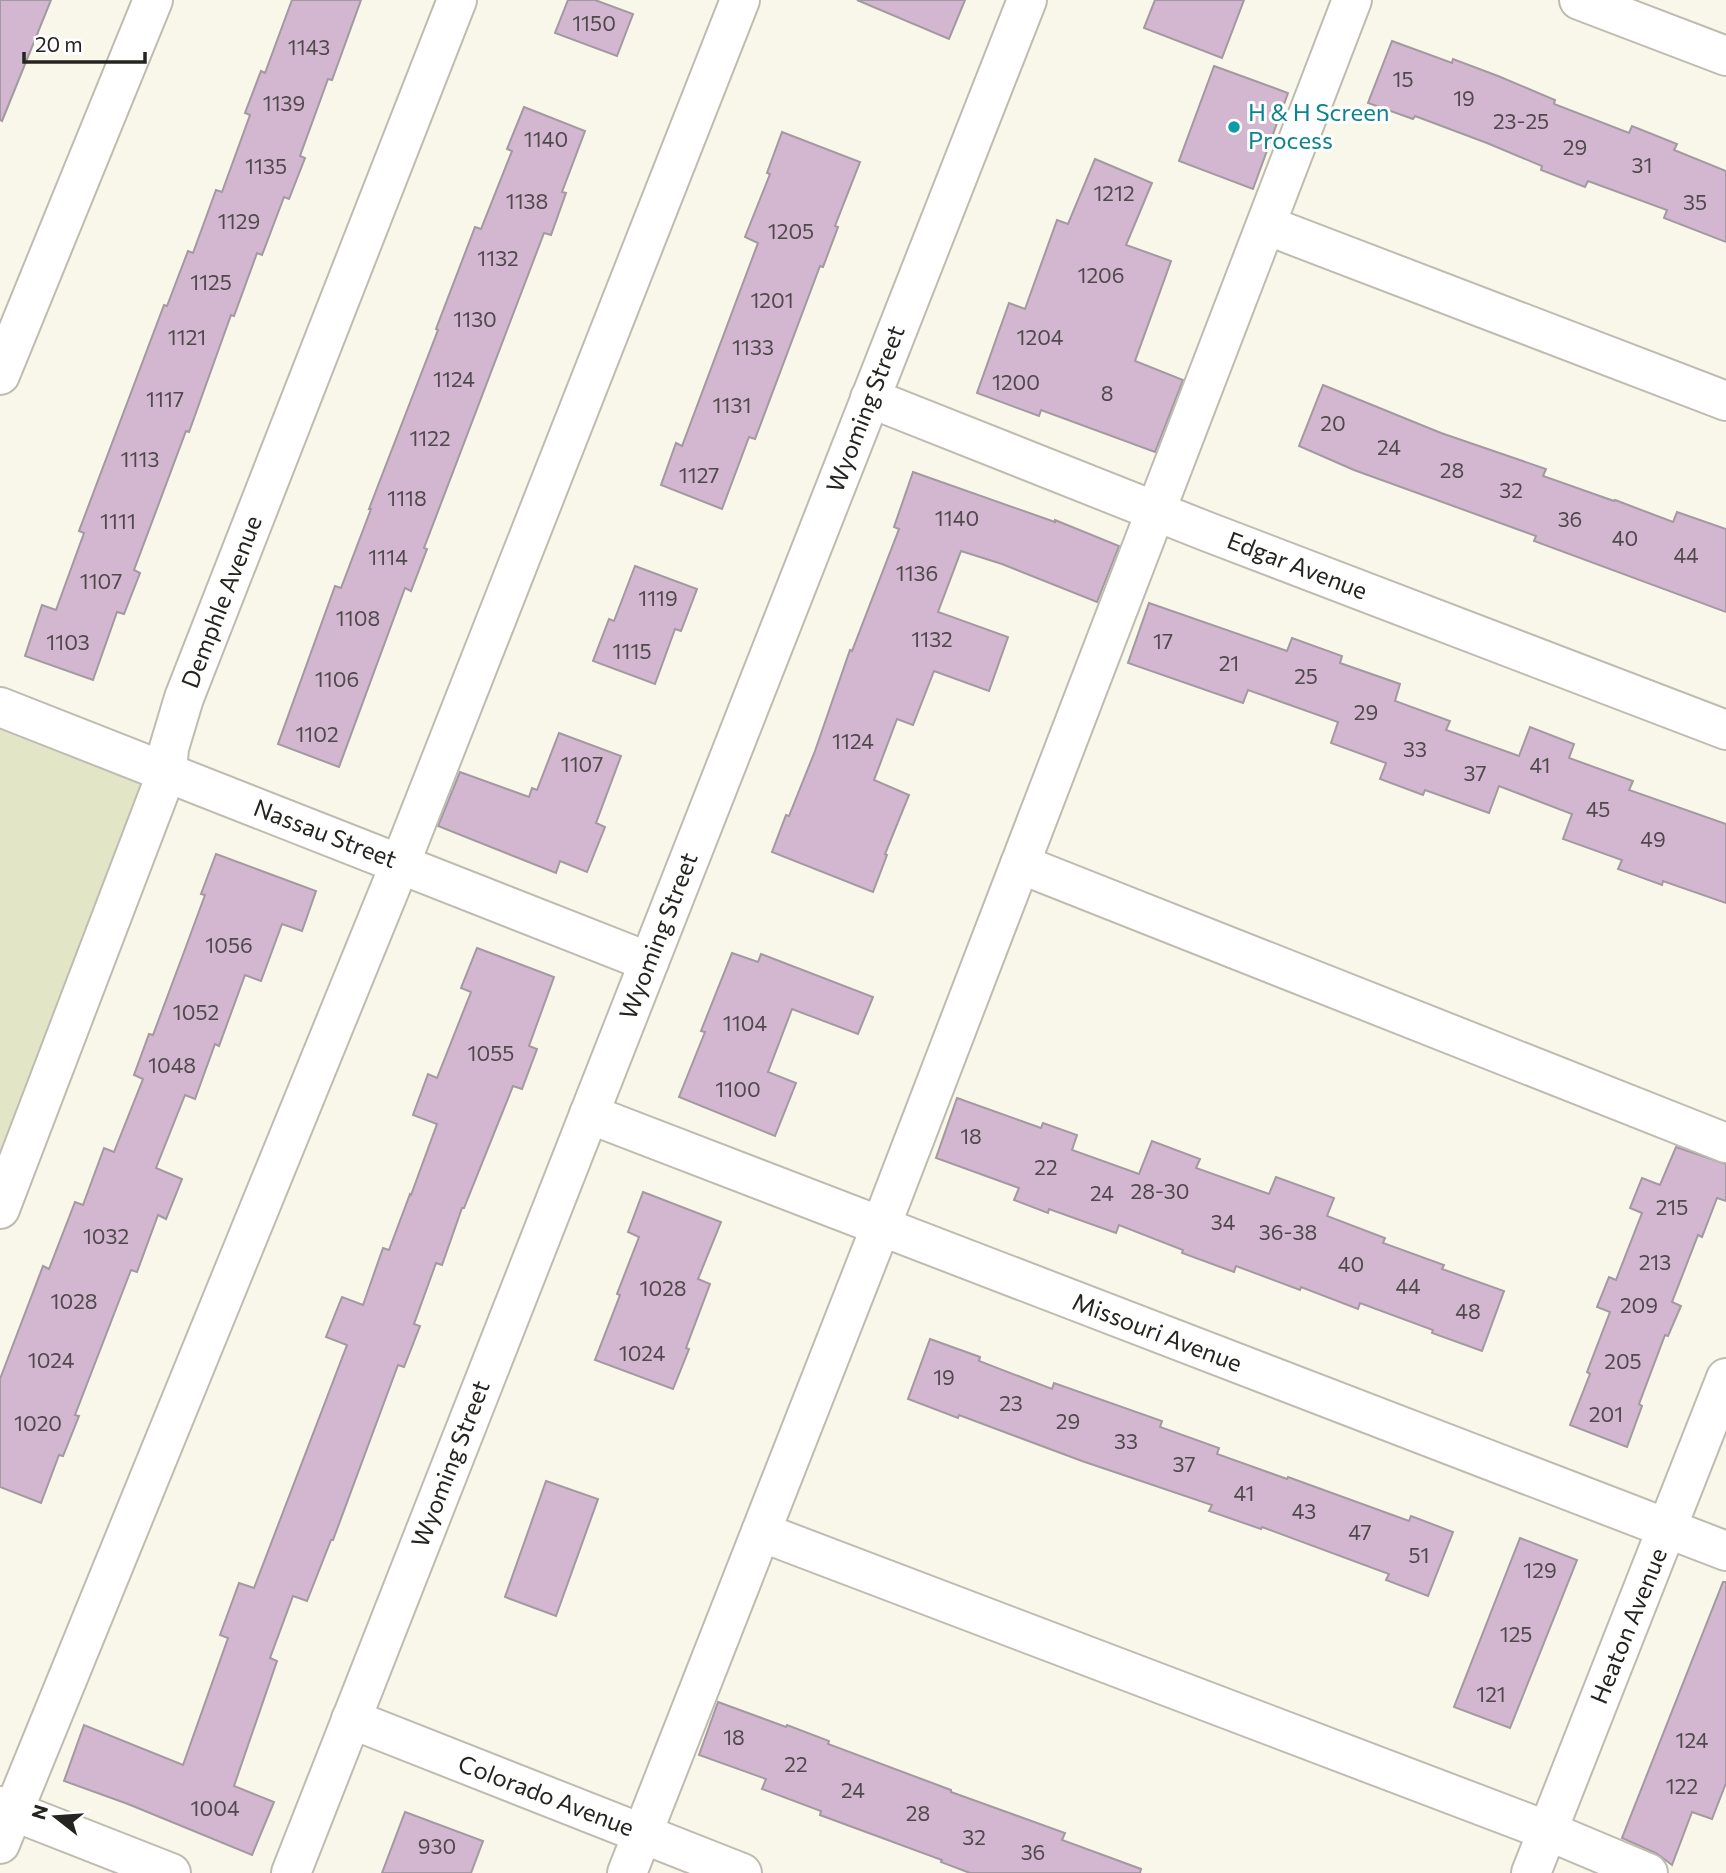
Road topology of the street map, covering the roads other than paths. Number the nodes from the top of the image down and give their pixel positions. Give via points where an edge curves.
1 (153, 0) edge
2 (457, 0) edge
3 (740, 0) edge
4 (1027, 0) edge
5 (1352, 0) edge
6 (1579, 0) edge
7 (1726, 56) edge
8 (1266, 225) junction
9 (0, 375) edge
10 (870, 398) junction
11 (1726, 401) edge
12 (1157, 511) junction
13 (0, 707) edge
14 (1726, 730) edge
15 (167, 772) junction
16 (400, 864) junction
17 (1020, 864) junction
18 (649, 962) junction
19 (589, 1114) junction
20 (1726, 1143) edge
21 (0, 1209) edge
22 (881, 1226) junction
23 (1726, 1378) edge
24 (1667, 1529) junction
25 (761, 1532) junction
26 (1726, 1551) edge
27 (351, 1719) junction
28 (4, 1821) edge
29 (1548, 1831) junction
30 (643, 1834) junction
31 (171, 1873) edge
32 (291, 1873) edge
33 (627, 1873) edge
34 (742, 1873) edge
35 (1531, 1873) edge
36 (1648, 1873) edge

1 - 9 street
2 - 15 street, Demphle Avenue via 184,698
3 - 16 street
4 - 10 street, Wyoming Street
5 - 8 street
6 - 7 street
8 - 11 street
8 - 12 street
10 - 12 street, Edgar Avenue
10 - 18 street, Wyoming Street
12 - 14 street, Edgar Avenue
12 - 17 street
13 - 15 street, Nassau Street
15 - 16 street, Nassau Street
15 - 21 street, Demphle Avenue
16 - 18 street, Nassau Street
16 - 28 street
17 - 20 street
17 - 22 street
18 - 19 street, Wyoming Street
19 - 22 street, Missouri Avenue
19 - 27 street, Wyoming Street
22 - 24 street, Missouri Avenue
22 - 25 street
23 - 24 street, Heaton Avenue
24 - 26 street, Missouri Avenue
24 - 29 street, Heaton Avenue
25 - 29 street
25 - 30 street
27 - 30 street, Colorado Avenue
27 - 32 street, Wyoming Street
28 - 31 street
29 - 35 street, Heaton Avenue
29 - 36 street
30 - 33 street
30 - 34 street, Colorado Avenue

